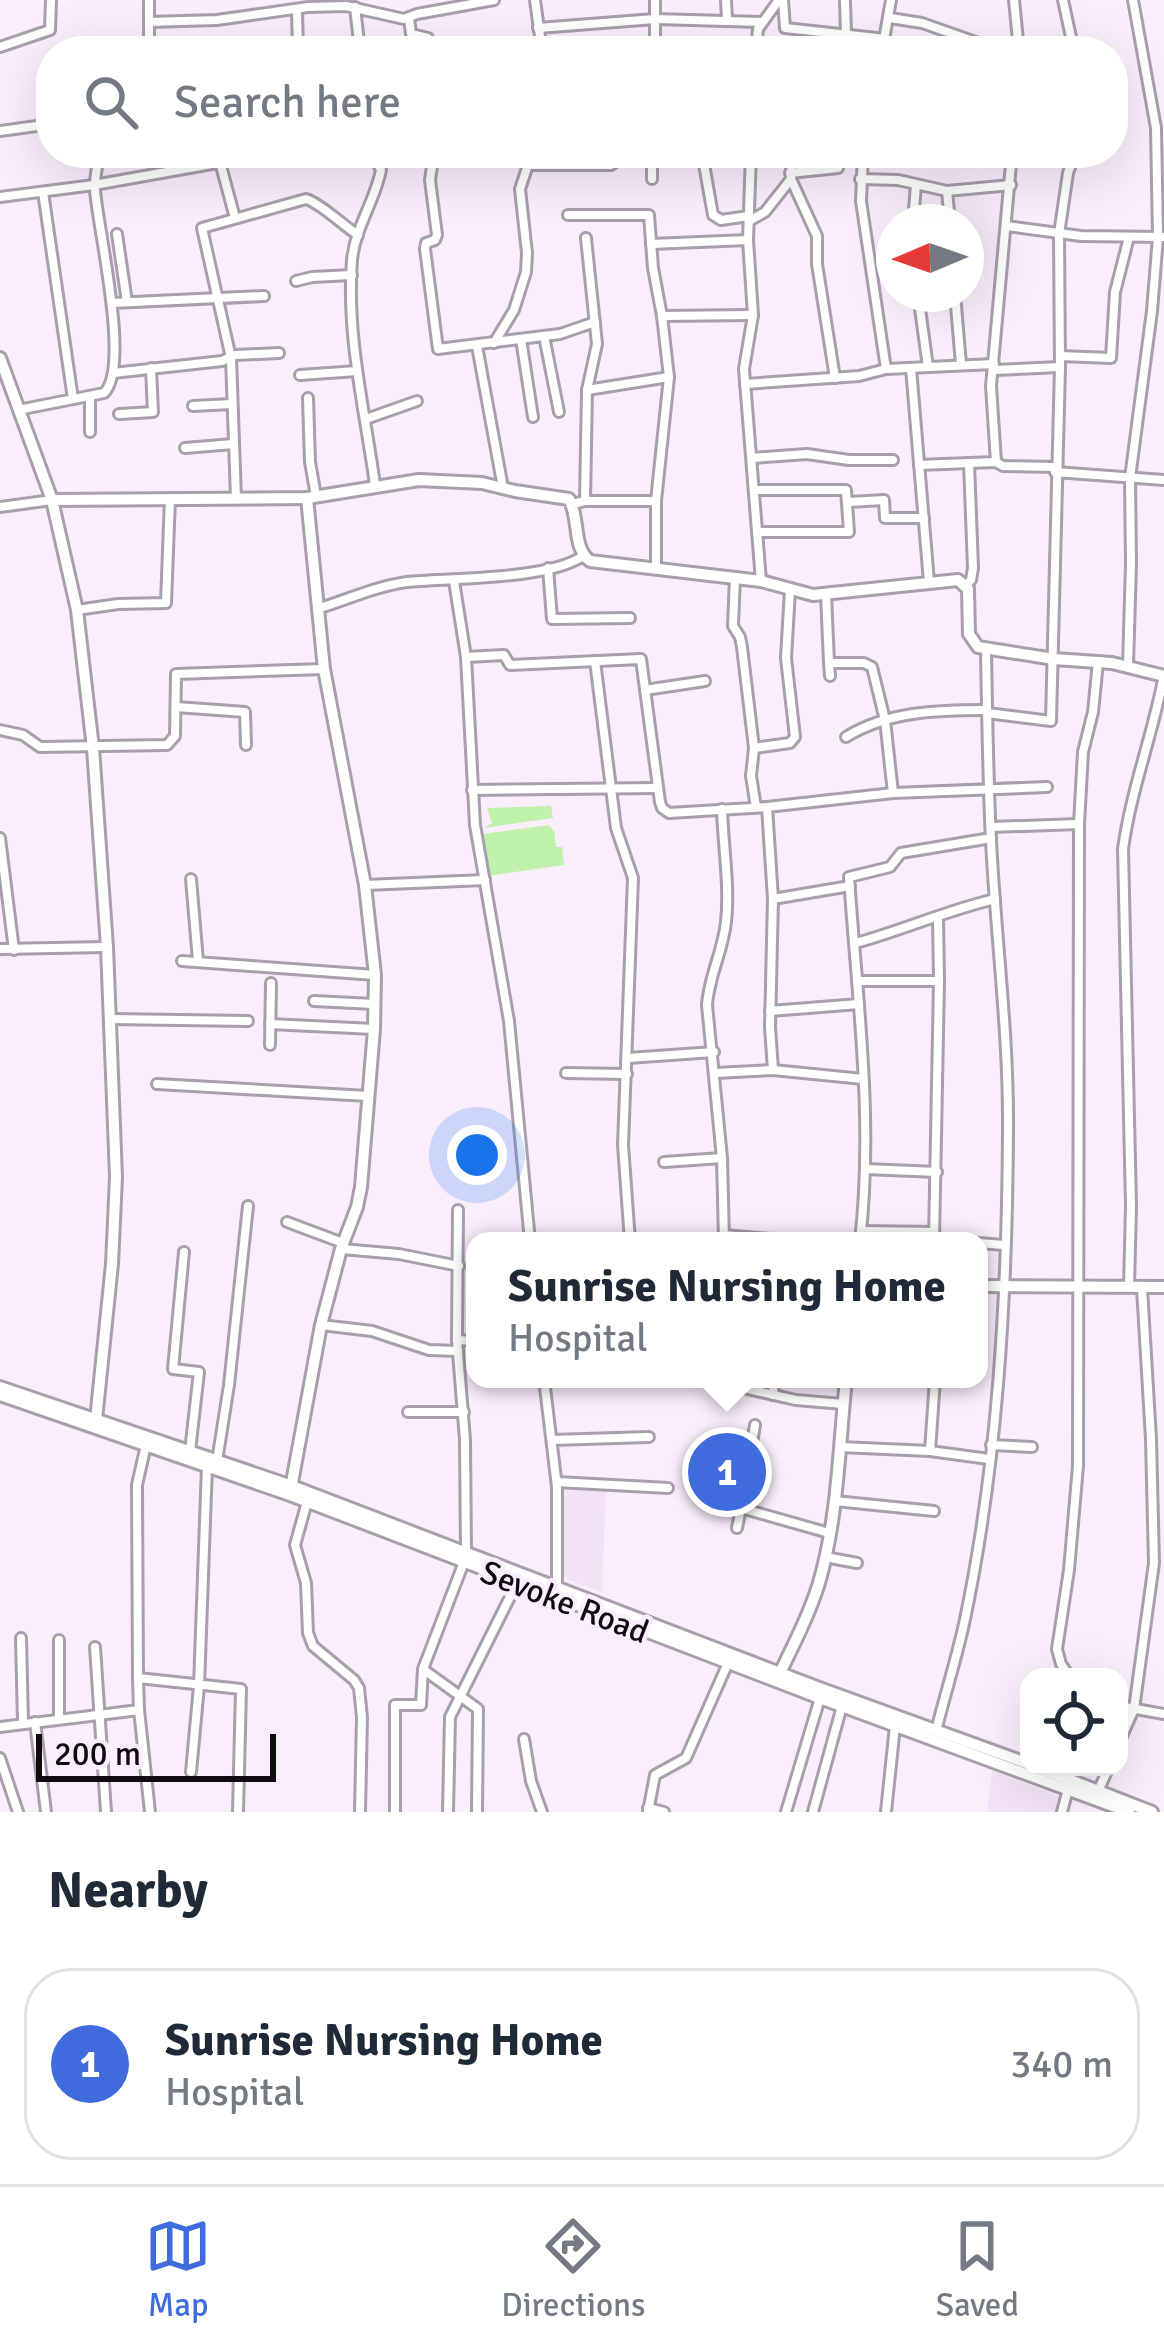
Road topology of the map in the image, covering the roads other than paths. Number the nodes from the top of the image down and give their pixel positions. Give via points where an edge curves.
1 (51, 0) edge
2 (149, 0) edge
3 (430, 0) edge
4 (494, 0) edge
5 (535, 0) edge
6 (655, 0) edge
7 (727, 0) edge
8 (781, 0) edge
9 (845, 0) edge
10 (891, 0) edge
11 (1014, 0) edge
12 (1063, 0) edge
13 (1133, 0) edge
14 (308, 4) edge
15 (452, 4) edge
16 (355, 7) junction
17 (434, 10) junction
18 (297, 11) junction
19 (410, 18) junction
20 (890, 18) junction
21 (655, 19) junction
22 (727, 20) junction
23 (149, 22) junction
24 (761, 22) junction
25 (538, 28) junction
26 (842, 34) junction
27 (149, 36) edge
28 (298, 36) edge
29 (358, 36) edge
30 (420, 36) edge
31 (539, 36) edge
32 (655, 36) edge
33 (757, 36) edge
34 (860, 36) edge
35 (887, 36) edge
36 (959, 36) edge
37 (1018, 36) edge
38 (1071, 36) edge
39 (0, 47) edge
40 (36, 126) edge
41 (1160, 127) edge
42 (0, 131) edge
43 (97, 168) edge
44 (187, 168) edge
45 (222, 168) edge
46 (379, 168) edge
47 (432, 168) edge
48 (526, 168) edge
49 (652, 168) edge
50 (705, 168) edge
51 (750, 168) edge
52 (791, 168) edge
53 (838, 168) dead end
54 (861, 168) edge
55 (1012, 168) edge
56 (1070, 168) edge
57 (790, 176) junction
58 (652, 178) dead end
59 (860, 179) junction
60 (94, 185) junction
61 (916, 185) junction
62 (1011, 185) junction
63 (947, 191) junction
64 (43, 192) junction
65 (0, 197) edge
66 (914, 204) edge
67 (948, 204) edge
68 (568, 215) dead end
69 (235, 218) junction
70 (748, 218) junction
71 (1007, 226) junction
72 (1059, 233) junction
73 (117, 234) dead end
74 (358, 235) junction
75 (1129, 237) junction
76 (1161, 237) edge
77 (586, 238) dead end
78 (748, 240) junction
79 (651, 244) junction
80 (352, 275) junction
81 (296, 280) dead end
82 (215, 296) junction
83 (264, 296) dead end
84 (112, 302) junction
85 (127, 302) junction
86 (920, 312) edge
87 (957, 312) edge
88 (753, 315) junction
89 (662, 316) junction
90 (595, 322) junction
91 (544, 336) junction
92 (520, 339) junction
93 (494, 343) junction
94 (477, 346) junction
95 (279, 353) dead end
96 (0, 358) edge
97 (231, 358) junction
98 (1060, 362) junction
99 (961, 364) junction
100 (928, 367) junction
101 (994, 367) junction
102 (151, 368) junction
103 (911, 368) junction
104 (886, 369) junction
105 (357, 371) junction
106 (112, 373) junction
107 (300, 375) dead end
108 (669, 377) junction
109 (835, 378) junction
110 (746, 384) junction
111 (586, 390) junction
112 (90, 396) junction
113 (308, 398) dead end
114 (73, 399) junction
115 (417, 401) dead end
116 (232, 404) junction
117 (193, 406) dead end
118 (18, 410) junction
119 (559, 412) dead end
120 (119, 414) dead end
121 (533, 417) dead end
122 (366, 419) junction
123 (90, 432) dead end
124 (233, 444) junction
125 (184, 448) dead end
126 (752, 458) junction
127 (893, 460) dead end
128 (996, 462) junction
129 (969, 463) junction
130 (919, 465) junction
131 (1055, 469) junction
132 (1130, 478) junction
133 (1164, 480) edge
134 (375, 485) junction
135 (503, 488) junction
136 (755, 490) junction
137 (312, 497) junction
138 (170, 498) junction
139 (236, 498) junction
140 (52, 500) junction
141 (656, 501) junction
142 (579, 502) junction
143 (848, 502) junction
144 (0, 507) edge
145 (924, 518) junction
146 (758, 532) junction
147 (583, 556) junction
148 (548, 568) junction
149 (656, 570) junction
150 (735, 577) junction
151 (454, 581) junction
152 (761, 581) junction
153 (929, 582) junction
154 (966, 585) junction
155 (790, 590) junction
156 (826, 594) junction
157 (317, 609) junction
158 (77, 610) junction
159 (630, 617) dead end
160 (986, 650) junction
161 (466, 658) junction
162 (1054, 659) junction
163 (595, 661) junction
164 (1098, 662) junction
165 (830, 663) junction
166 (1128, 666) junction
167 (324, 669) junction
168 (1164, 675) edge
169 (830, 676) dead end
170 (705, 681) dead end
171 (645, 690) junction
172 (176, 707) junction
173 (987, 712) junction
174 (884, 720) junction
175 (0, 730) edge
176 (846, 737) dead end
177 (246, 746) dead end
178 (92, 748) junction
179 (754, 748) junction
180 (1047, 787) dead end
181 (658, 788) junction
182 (989, 788) junction
183 (472, 790) junction
184 (610, 790) junction
185 (893, 793) junction
186 (767, 806) junction
187 (756, 807) junction
188 (722, 809) junction
189 (1079, 824) junction
190 (991, 833) junction
191 (0, 838) edge
192 (190, 879) dead end
193 (485, 880) junction
194 (365, 885) junction
195 (850, 886) junction
196 (773, 899) junction
197 (995, 899) junction
198 (938, 917) junction
199 (856, 943) junction
200 (107, 947) junction
201 (0, 950) edge
202 (14, 950) junction
203 (182, 961) dead end
204 (198, 962) junction
205 (375, 974) junction
206 (858, 981) junction
207 (939, 981) junction
208 (271, 983) dead end
209 (314, 1000) dead end
210 (374, 1004) junction
211 (859, 1004) junction
212 (770, 1010) junction
213 (110, 1019) junction
214 (248, 1021) dead end
215 (270, 1024) junction
216 (374, 1029) junction
217 (270, 1045) dead end
218 (713, 1052) junction
219 (628, 1058) junction
220 (773, 1070) junction
221 (566, 1073) dead end
222 (715, 1073) junction
223 (627, 1074) junction
224 (864, 1079) junction
225 (158, 1084) dead end
226 (368, 1096) junction
227 (722, 1158) junction
228 (664, 1162) dead end
229 (866, 1168) junction
230 (937, 1172) junction
231 (248, 1206) dead end
232 (458, 1210) dead end
233 (287, 1222) dead end
234 (529, 1232) edge
235 (629, 1232) edge
236 (724, 1232) edge
237 (860, 1232) edge
238 (934, 1232) edge
239 (988, 1244) edge
240 (1004, 1245) junction
241 (342, 1246) junction
242 (184, 1252) dead end
243 (459, 1266) junction
244 (988, 1287) edge
245 (1164, 1287) edge
246 (1003, 1288) junction
247 (1080, 1288) junction
248 (1136, 1288) junction
249 (321, 1325) junction
250 (458, 1340) junction
251 (466, 1340) edge
252 (458, 1351) junction
253 (545, 1388) edge
254 (743, 1388) edge
255 (773, 1388) edge
256 (845, 1388) edge
257 (934, 1388) edge
258 (0, 1391) edge
259 (773, 1395) junction
260 (843, 1404) junction
261 (408, 1412) dead end
262 (464, 1412) junction
263 (95, 1424) junction
264 (755, 1425) dead end
265 (649, 1437) dead end
266 (1164, 1438) edge
267 (1151, 1439) junction
268 (552, 1440) junction
269 (146, 1445) junction
270 (991, 1445) junction
271 (1032, 1447) dead end
272 (840, 1448) junction
273 (190, 1450) junction
274 (930, 1450) junction
275 (989, 1459) junction
276 (212, 1463) junction
277 (557, 1482) junction
278 (668, 1488) dead end
279 (291, 1491) junction
280 (835, 1501) junction
281 (307, 1502) junction
282 (741, 1508) junction
283 (934, 1511) dead end
284 (737, 1528) dead end
285 (830, 1533) junction
286 (465, 1557) junction
287 (825, 1558) junction
288 (856, 1563) dead end
289 (517, 1583) junction
290 (555, 1592) junction
291 (21, 1638) dead end
292 (59, 1640) dead end
293 (95, 1647) dead end
294 (728, 1663) junction
295 (1064, 1668) edge
296 (423, 1670) junction
297 (778, 1677) junction
298 (138, 1678) junction
299 (199, 1686) junction
300 (459, 1695) junction
301 (820, 1699) junction
302 (842, 1706) junction
303 (1128, 1708) edge
304 (1134, 1709) junction
305 (139, 1710) junction
306 (98, 1714) junction
307 (1164, 1714) edge
308 (59, 1719) junction
309 (35, 1722) junction
310 (23, 1723) junction
311 (1128, 1723) edge
312 (0, 1726) edge
313 (895, 1726) junction
314 (935, 1735) junction
315 (524, 1739) dead end
316 (0, 1757) edge
317 (1020, 1762) edge
318 (191, 1772) dead end
319 (1062, 1776) edge
320 (1105, 1776) edge
321 (1068, 1789) junction
322 (1099, 1789) junction
323 (648, 1810) edge
324 (18, 1812) edge
325 (46, 1812) edge
326 (106, 1812) edge
327 (149, 1812) edge
328 (238, 1812) edge
329 (360, 1812) edge
330 (395, 1812) edge
331 (448, 1812) edge
332 (477, 1812) edge
333 (542, 1812) edge
334 (664, 1812) edge
335 (786, 1812) edge
336 (813, 1812) edge
337 (886, 1812) edge
338 (1062, 1812) edge
339 (1129, 1812) edge
340 (1152, 1812) edge

1 - 39 street via 50,30
2 - 23 street
3 - 17 street
4 - 15 street
5 - 25 street
6 - 21 street
7 - 22 street
8 - 24 street
8 - 26 street via 785,28
9 - 26 street
10 - 20 street
11 - 37 street
12 - 38 street
13 - 41 street
14 - 16 street
14 - 18 street
15 - 17 street
16 - 19 street
16 - 29 street
17 - 19 street
18 - 23 street
18 - 28 street
19 - 30 street via 411,34
20 - 35 street
20 - 36 street
21 - 22 street
21 - 25 street
21 - 32 street
22 - 24 street
23 - 27 street
24 - 33 street
25 - 31 street
26 - 34 street
40 - 42 street
41 - 76 street
43 - 60 street
44 - 60 street
45 - 69 street
46 - 74 street
47 - 94 street via 437,235 425,249 438,349
48 - 93 street via 520,188 526,272
49 - 58 street
50 - 70 street via 713,215
51 - 70 street
52 - 57 street
53 - 57 street
54 - 59 street
55 - 62 street
56 - 72 street
57 - 70 street via 765,212
57 - 109 street via 817,236
59 - 61 street
59 - 104 street
60 - 64 street
60 - 84 street
61 - 63 street
61 - 66 street
62 - 63 street
62 - 71 street
63 - 67 street
64 - 65 street
64 - 114 street
68 - 79 street via 650,215
69 - 74 street via 306,199
69 - 82 street via 202,228
70 - 78 street
71 - 72 street
71 - 101 street
72 - 75 street
72 - 98 street
73 - 85 street
74 - 80 street
75 - 76 street
75 - 98 street via 1111,358
76 - 132 street
77 - 90 street
78 - 79 street
78 - 88 street
79 - 89 street
80 - 81 street
80 - 105 street
82 - 83 street
82 - 85 street
82 - 97 street
84 - 85 street
84 - 106 street
86 - 100 street
87 - 99 street
88 - 89 street
88 - 110 street
89 - 108 street
90 - 91 street
90 - 111 street
91 - 92 street
91 - 119 street
92 - 93 street
92 - 121 street
93 - 94 street
94 - 135 street
95 - 97 street
96 - 118 street
97 - 102 street
97 - 116 street
98 - 101 street
98 - 131 street
99 - 100 street
99 - 101 street
100 - 103 street
101 - 128 street
102 - 106 street
102 - 120 street via 153,412
103 - 104 street
103 - 130 street
104 - 109 street
105 - 107 street
105 - 122 street
106 - 112 street via 107,392
108 - 111 street
108 - 141 street
109 - 110 street
110 - 126 street
111 - 142 street
112 - 114 street
112 - 123 street
113 - 137 street
114 - 118 street
115 - 122 street
116 - 117 street
116 - 124 street
118 - 140 street
122 - 134 street
124 - 125 street
124 - 139 street
126 - 127 street
126 - 136 street
128 - 129 street
128 - 131 street
129 - 130 street
129 - 154 street via 973,568
130 - 145 street
131 - 132 street
131 - 162 street
132 - 133 street
132 - 166 street
134 - 135 street via 452,480
134 - 137 street
135 - 142 street
136 - 143 street via 846,490
136 - 146 street
137 - 139 street
137 - 157 street
138 - 139 street
138 - 140 street
138 - 158 street via 167,601
140 - 144 street
140 - 158 street
141 - 142 street
141 - 149 street
142 - 147 street
143 - 145 street via 884,500 885,518
143 - 146 street via 848,532
145 - 153 street
146 - 152 street
147 - 148 street
147 - 149 street
148 - 151 street
148 - 159 street via 552,620
149 - 150 street
150 - 152 street
150 - 179 street via 733,626
151 - 157 street via 398,584
151 - 161 street
152 - 155 street
153 - 154 street
153 - 156 street
154 - 160 street via 970,638
155 - 156 street
155 - 179 street via 786,658 795,737
156 - 165 street
157 - 167 street
158 - 178 street
160 - 162 street
160 - 173 street
161 - 163 street
161 - 183 street
162 - 164 street
162 - 173 street via 1051,721
163 - 171 street via 641,659
163 - 184 street
164 - 166 street
164 - 189 street
165 - 169 street
165 - 174 street via 872,667
166 - 168 street
167 - 172 street via 176,674
167 - 194 street
168 - 248 street via 1124,849
170 - 171 street
171 - 181 street
172 - 177 street via 245,712
172 - 178 street via 170,744
173 - 174 street
173 - 182 street
174 - 176 street
174 - 185 street
175 - 178 street via 38,747
178 - 200 street
179 - 187 street
180 - 182 street
181 - 184 street
181 - 188 street via 666,812
182 - 185 street
182 - 190 street
183 - 184 street
183 - 193 street
184 - 219 street via 633,878
185 - 186 street
186 - 187 street
186 - 196 street
187 - 188 street
188 - 218 street via 727,914 708,993
189 - 190 street
189 - 247 street
190 - 195 street via 901,853 890,867 849,877
190 - 197 street
191 - 202 street
192 - 204 street
193 - 194 street
193 - 234 street via 509,1021
194 - 205 street
195 - 196 street
195 - 199 street
196 - 212 street
197 - 198 street
197 - 240 street via 1008,1130
198 - 199 street
198 - 207 street
199 - 206 street
200 - 202 street
200 - 213 street
201 - 202 street
203 - 204 street
204 - 205 street
205 - 210 street
206 - 207 street
206 - 211 street
207 - 230 street
208 - 215 street
209 - 210 street
210 - 216 street
211 - 212 street
211 - 224 street
212 - 220 street
213 - 214 street
213 - 263 street via 115,1221
215 - 216 street
215 - 217 street
216 - 226 street
218 - 219 street
218 - 222 street
219 - 223 street
220 - 222 street
220 - 224 street
221 - 223 street
222 - 227 street
223 - 235 street
224 - 229 street
225 - 226 street
226 - 241 street via 362,1187
227 - 228 street
227 - 236 street
229 - 230 street
229 - 237 street
230 - 238 street
231 - 276 street via 230,1385
232 - 243 street
233 - 241 street
239 - 240 street
240 - 246 street
241 - 243 street
241 - 249 street
242 - 273 street via 172,1369 199,1372
243 - 250 street
244 - 246 street
245 - 248 street
246 - 247 street
246 - 270 street
247 - 248 street
247 - 295 street via 1078,1466 1057,1649
248 - 267 street
249 - 252 street
249 - 279 street
250 - 251 street
250 - 252 street
252 - 262 street
253 - 268 street
254 - 259 street
255 - 259 street
256 - 260 street
257 - 274 street
258 - 263 street, Sevoke Road
259 - 260 street
260 - 272 street
261 - 262 street
262 - 286 street
263 - 269 street, Sevoke Road
263 - 273 street, Sevoke Road
264 - 282 street
265 - 268 street
266 - 267 street
267 - 304 street via 1154,1563
268 - 277 street
269 - 276 street, Sevoke Road
269 - 298 street via 137,1485
270 - 271 street
270 - 275 street
272 - 274 street
272 - 280 street
273 - 276 street, Sevoke Road
274 - 275 street
275 - 314 street via 964,1625
276 - 279 street, Sevoke Road
276 - 299 street
277 - 278 street
277 - 290 street
279 - 281 street, Sevoke Road
279 - 286 street, Sevoke Road
280 - 283 street
280 - 285 street
281 - 286 street, Sevoke Road
281 - 329 street via 295,1545 308,1633 359,1688
282 - 284 street
282 - 285 street
285 - 287 street
286 - 289 street, Sevoke Road
286 - 290 street, Sevoke Road
286 - 296 street
287 - 288 street
287 - 297 street
289 - 290 street, Sevoke Road
289 - 300 street
290 - 294 street, Sevoke Road
290 - 297 street, Sevoke Road
291 - 310 street
292 - 308 street
293 - 306 street
294 - 297 street, Sevoke Road
294 - 323 street via 686,1758 655,1775
296 - 300 street
296 - 330 street via 421,1705 395,1705
297 - 301 street, Sevoke Road
297 - 314 street, Sevoke Road
298 - 299 street
298 - 305 street
299 - 318 street
299 - 328 street via 241,1690
300 - 331 street via 449,1724
300 - 332 street via 478,1709
301 - 302 street, Sevoke Road
301 - 335 street
302 - 313 street, Sevoke Road
302 - 336 street
303 - 304 street
304 - 307 street
304 - 311 street
305 - 306 street
305 - 327 street
306 - 308 street
306 - 326 street
308 - 309 street
309 - 310 street
309 - 325 street
310 - 312 street
313 - 314 street, Sevoke Road
313 - 337 street
314 - 317 street, Sevoke Road
314 - 321 street, Sevoke Road
315 - 333 street
316 - 324 street
319 - 322 street, Sevoke Road
320 - 322 street
321 - 338 street
321 - 339 street, Sevoke Road
322 - 340 street, Sevoke Road
323 - 334 street

